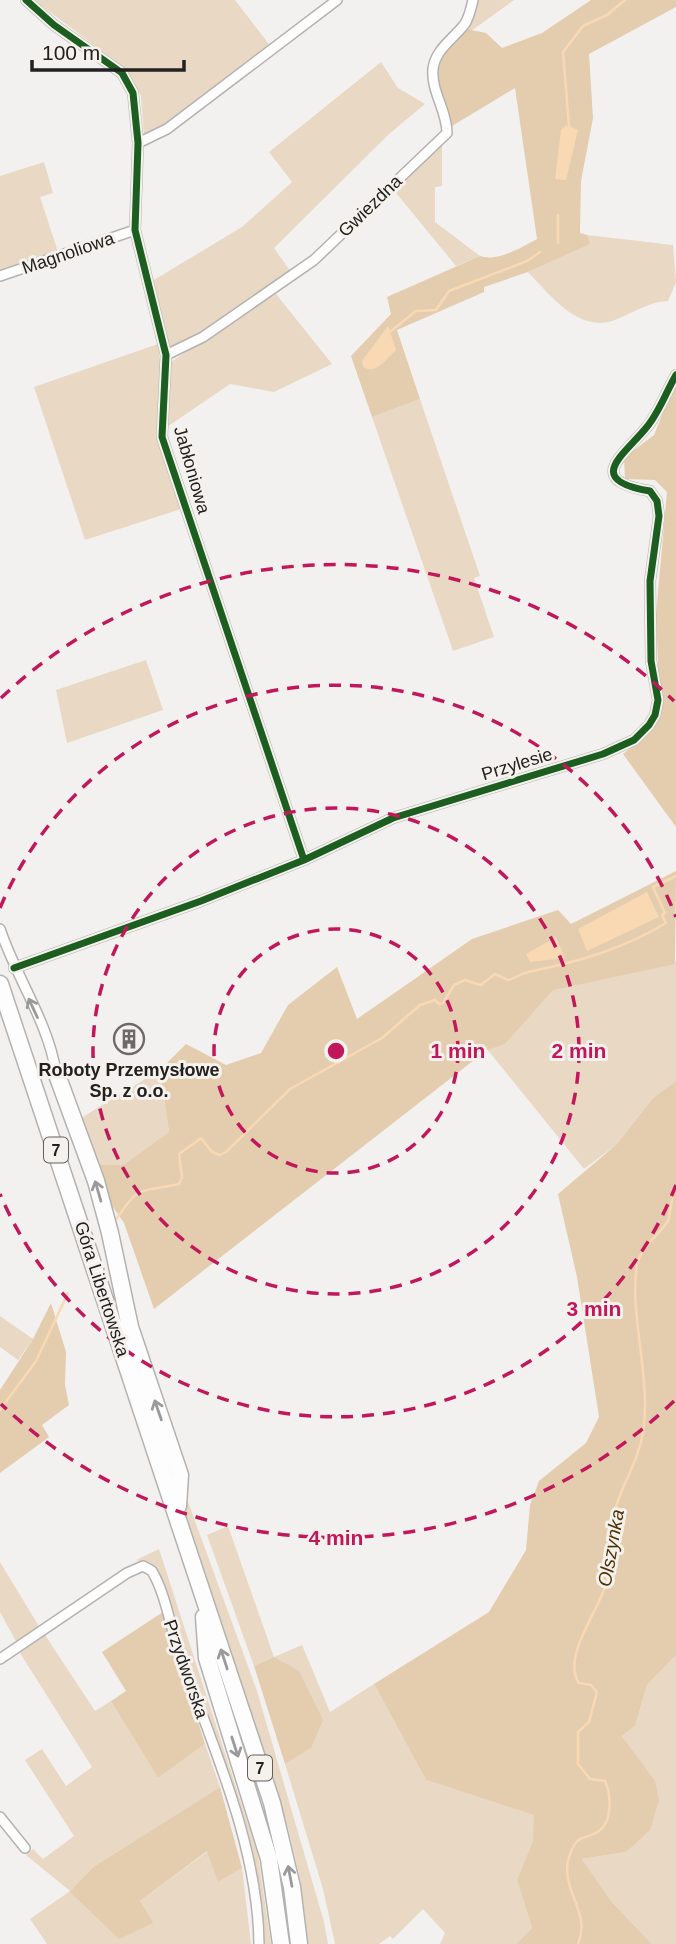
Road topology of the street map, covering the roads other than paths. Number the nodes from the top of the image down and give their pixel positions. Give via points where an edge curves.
1 (26, 0) edge
2 (337, 0) edge
3 (473, 0) edge
4 (138, 143) junction
5 (135, 230) junction
6 (0, 276) edge
7 (166, 355) junction
8 (676, 375) edge
9 (304, 860) junction
10 (0, 929) edge
11 (14, 968) junction
12 (0, 984) edge
13 (55, 1072) joint
14 (178, 1519) junction
15 (203, 1596) junction
16 (0, 1659) edge
17 (0, 1817) edge
18 (25, 1848) dead end
19 (258, 1944) edge
20 (281, 1944) edge
21 (299, 1944) edge

1 - 4 street, Jabłoniowa via 129,81
2 - 4 street via 167,129
3 - 7 street, Gwiezdna via 466,24 436,58 433,68 447,133 314,260 203,337
4 - 5 street, Jabłoniowa
5 - 6 street, Magnoliowa
5 - 7 street, Jabłoniowa
7 - 9 street, Jabłoniowa via 162,437
8 - 9 street, Przylesie via 647,428 619,454 615,465 617,479 624,486 650,491 659,516 650,581 651,661 658,700 649,725 634,740 603,754 393,818
9 - 11 street, Przylesie
10 - 11 street
13 -> 11 street via 50,1044
12 - 14 highway, Góra Libertowska / 7
14 -> 13 highway, 7 via 180,1475 130,1327 96,1181
14 - 15 highway, Góra Libertowska / 7
15 -> 20 highway, Góra Libertowska / 7 via 207,1658 269,1858
21 -> 15 highway, Góra Libertowska / 7 via 278,1824
16 - 19 street, Przydworska via 127,1573 143,1566 152,1571 232,1804 249,1864
17 - 18 street

